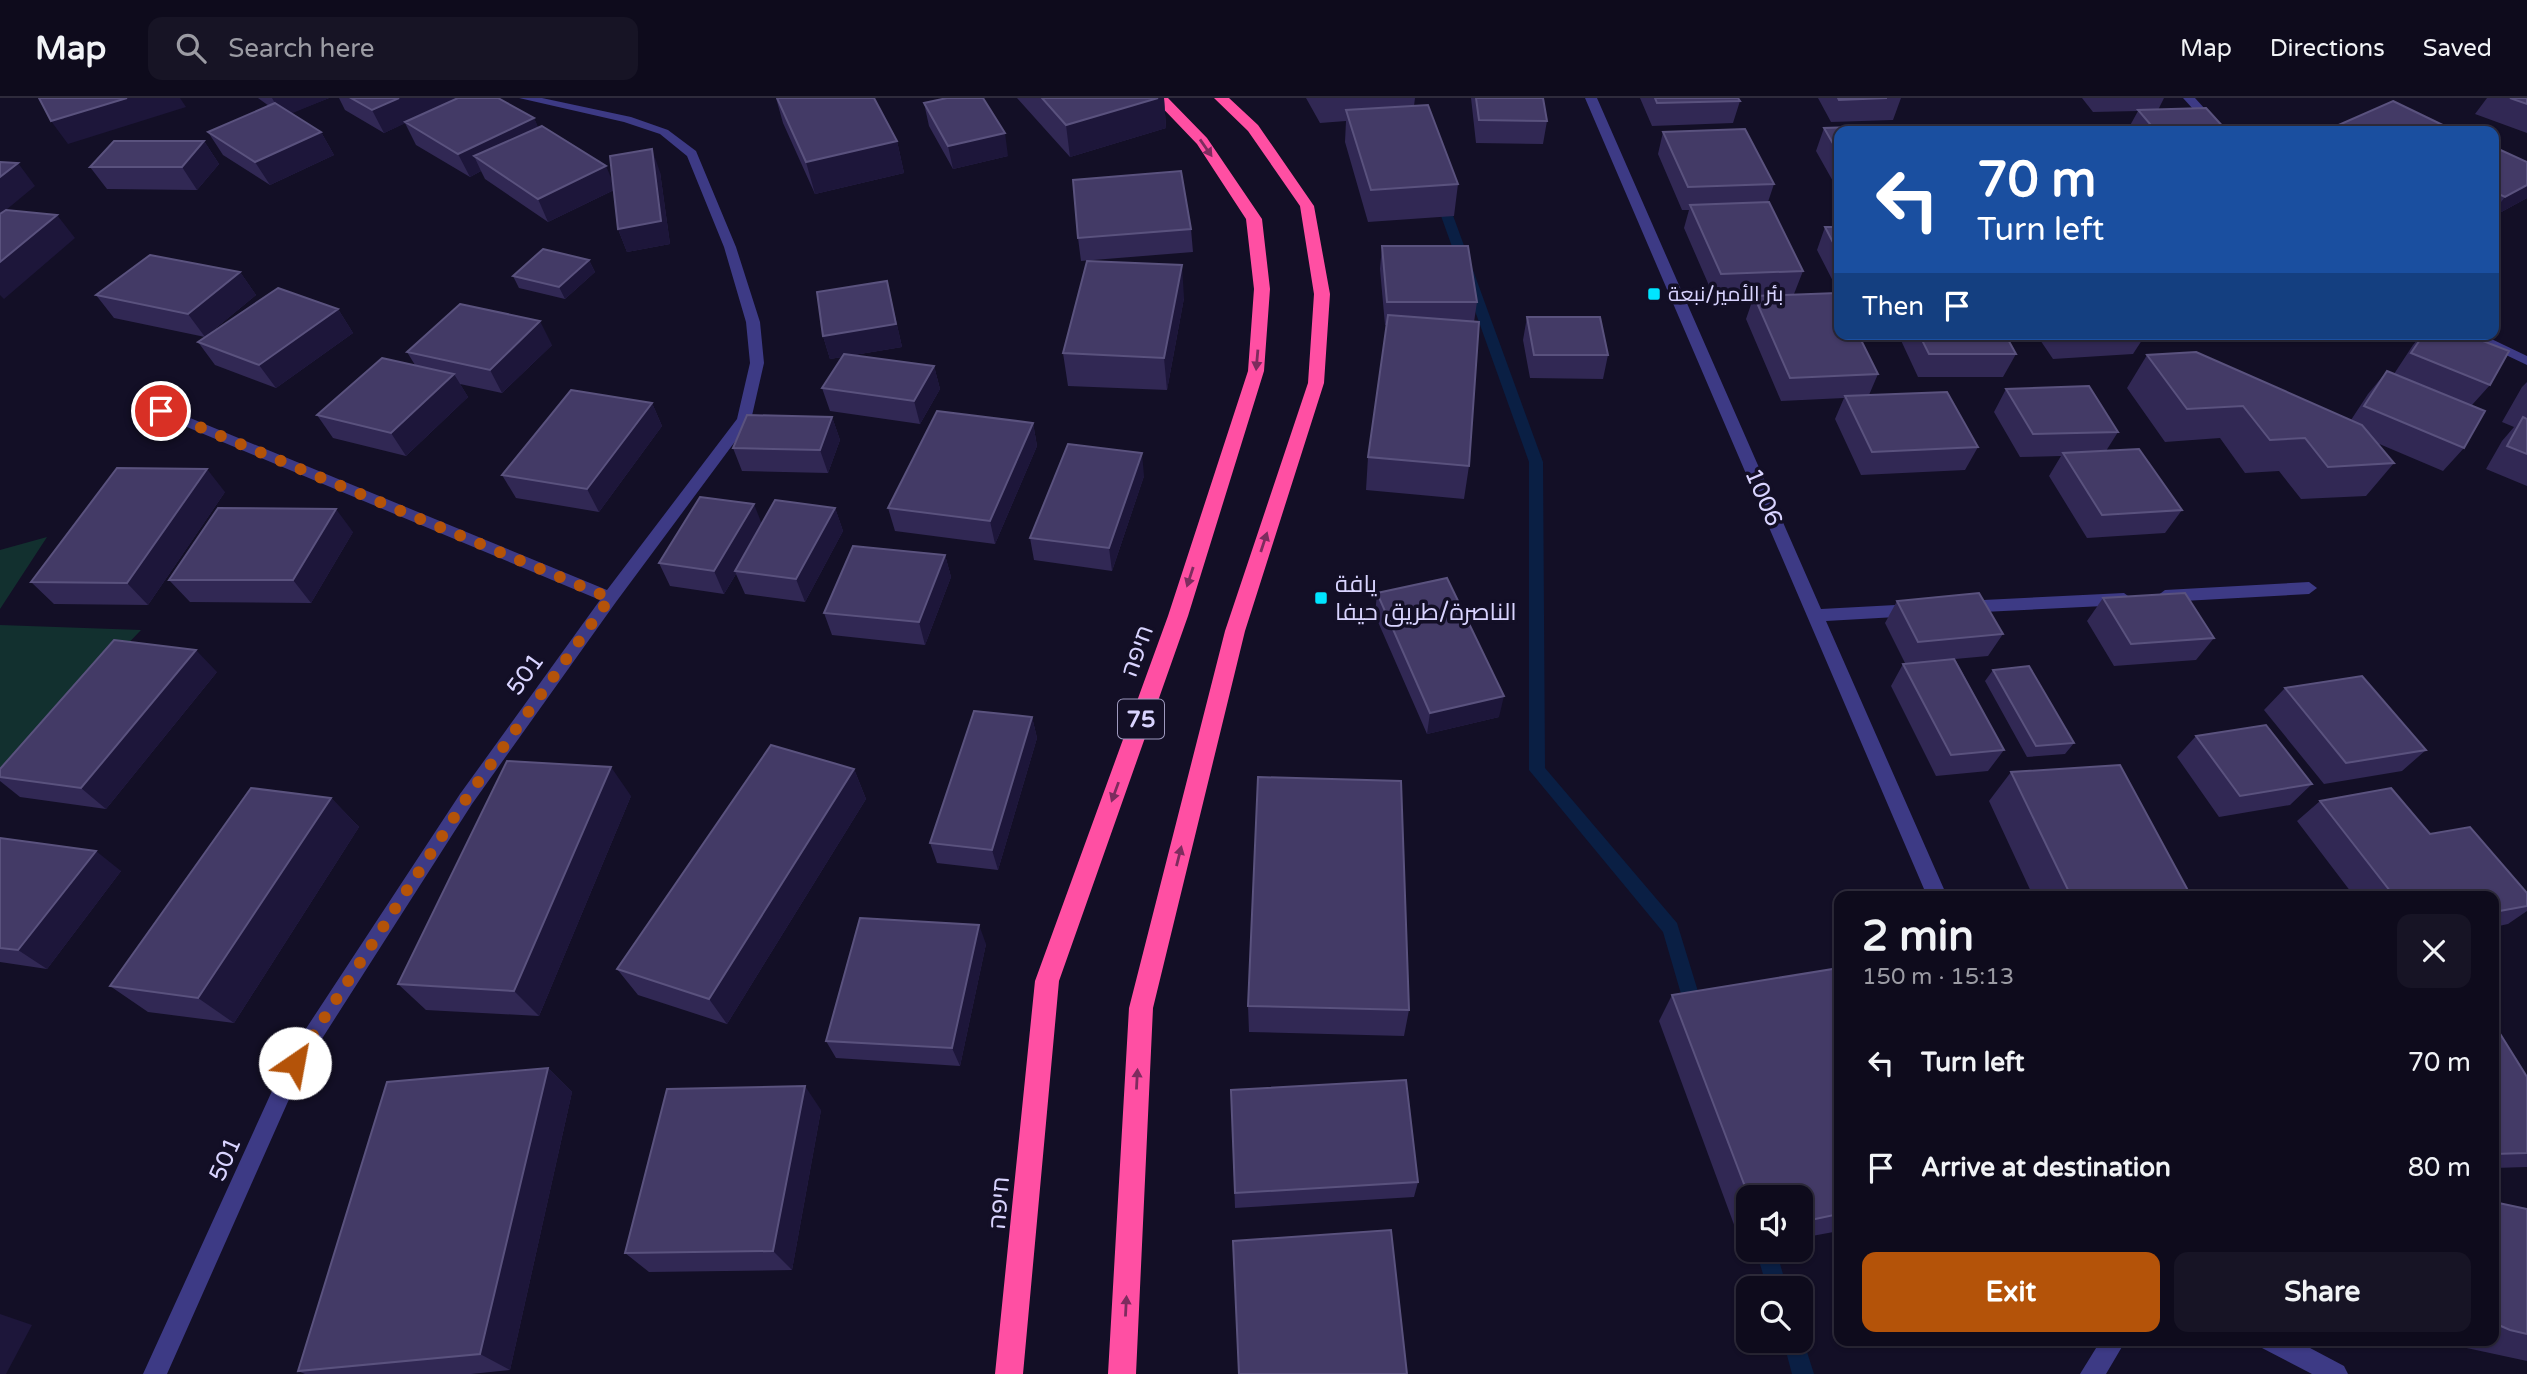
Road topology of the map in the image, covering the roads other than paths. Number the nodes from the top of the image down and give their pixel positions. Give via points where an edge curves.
1 (525, 98) edge
2 (1160, 98) edge
3 (1221, 98) edge
4 (1591, 98) edge
5 (2189, 98) edge
6 (2214, 126) edge
7 (2482, 340) edge
8 (2527, 360) edge
9 (161, 411) dead end
10 (2309, 589) dead end
11 (610, 598) junction
12 (1953, 608) edge
13 (1925, 609) edge
14 (1816, 615) junction
15 (1935, 891) edge
16 (2111, 1346) edge
17 (2282, 1346) edge
18 (155, 1374) edge
19 (1009, 1374) edge
20 (1122, 1374) edge
21 (2092, 1374) edge
22 (2336, 1374) edge

1 - 11 street, 501 via 627,118 664,132 692,154 730,247 753,322 758,363 744,420
2 -> 19 highway, חיפה / 75 via 1202,141 1254,219 1262,289 1256,372 1178,616 1047,981
20 -> 3 highway via 1141,1008 1235,631 1316,383 1322,294 1307,205 1253,128
4 - 14 street, 1006
5 - 6 street
7 - 8 street
9 - 11 street
10 - 12 street
11 - 18 street, 501 via 466,799 295,1063
13 - 14 street
14 - 15 street, 1006
16 - 21 street
17 - 22 street

